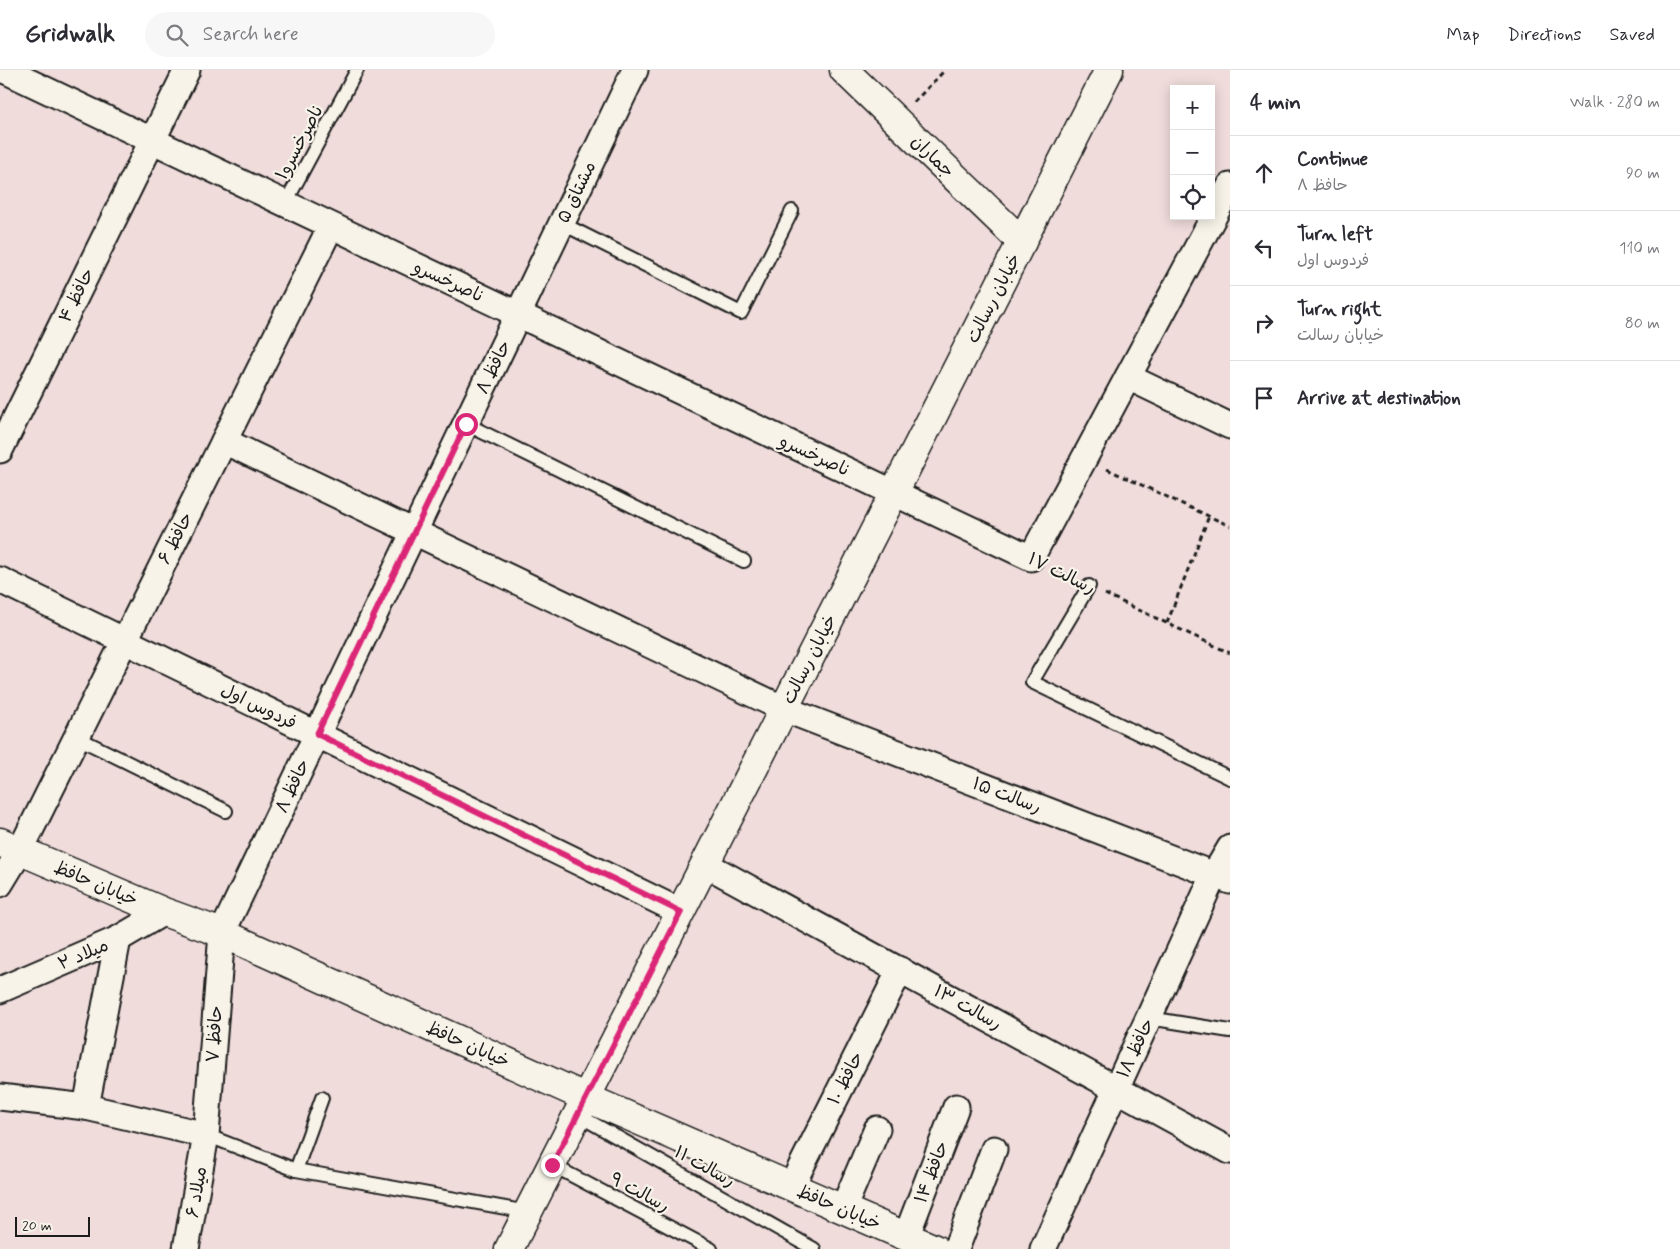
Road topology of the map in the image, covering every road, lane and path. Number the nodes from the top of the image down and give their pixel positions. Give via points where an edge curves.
1 (4, 70) edge
2 (187, 70) edge
3 (357, 70) edge
4 (635, 70) edge
5 (844, 70) edge
6 (945, 70) edge
7 (1109, 70) edge
8 (896, 120) junction
9 (152, 140) junction
10 (1230, 186) edge
11 (285, 204) junction
12 (792, 211) dead end
13 (1221, 222) edge
14 (562, 223) junction
15 (332, 226) junction
16 (1022, 242) junction
17 (518, 314) junction
18 (1128, 377) junction
19 (466, 424) junction
20 (1230, 426) edge
21 (224, 441) junction
22 (0, 450) edge
23 (1084, 458) junction
24 (894, 493) junction
25 (1209, 516) junction
26 (1230, 526) edge
27 (414, 532) junction
28 (1030, 558) junction
29 (744, 561) dead end
30 (0, 580) edge
31 (1089, 586) junction
32 (1167, 623) junction
33 (124, 640) junction
34 (1230, 653) edge
35 (784, 709) junction
36 (317, 734) junction
37 (76, 737) junction
38 (1230, 778) edge
39 (226, 811) dead end
40 (1230, 848) edge
41 (11, 851) edge
42 (705, 864) junction
43 (1222, 878) edge
44 (0, 884) edge
45 (164, 912) junction
46 (681, 912) junction
47 (222, 933) junction
48 (118, 939) junction
49 (900, 970) junction
50 (0, 990) edge
51 (1149, 1018) junction
52 (1230, 1031) edge
53 (1116, 1088) junction
54 (0, 1097) edge
55 (322, 1098) dead end
56 (582, 1106) junction
57 (86, 1107) junction
58 (956, 1107) dead end
59 (877, 1129) dead end
60 (206, 1135) junction
61 (994, 1149) dead end
62 (1230, 1151) edge
63 (552, 1165) junction
64 (296, 1170) junction
65 (791, 1186) junction
66 (843, 1209) junction
67 (528, 1212) junction
68 (906, 1237) junction
69 (186, 1249) edge
70 (509, 1249) edge
71 (711, 1249) edge
72 (814, 1249) edge
73 (934, 1249) edge
74 (956, 1249) edge
75 (1043, 1249) edge

1 - 9 street, ناصرخسرو
2 - 9 street, حافظ ۴
3 - 11 lane, ناصرخسرو۱
4 - 14 street, مشتاق ۵
5 - 8 street, جماران
6 - 8 path
7 - 16 street, خیابان رسالت
8 - 16 street, جماران
9 - 11 street, ناصرخسرو
9 - 22 street, حافظ ۴
10 - 13 street
11 - 15 street, ناصرخسرو
12 - 14 lane via 742,312
13 - 18 street
14 - 17 street, مشتاق ۵
15 - 17 street, ناصرخسرو
15 - 21 street, حافظ ۶
16 - 24 street, خیابان رسالت
17 - 19 street, حافظ ۸
17 - 24 street, ناصرخسرو
18 - 20 street
18 - 23 street
19 - 27 street, حافظ ۸
19 - 29 lane
21 - 27 street, رسالت ۱۵
21 - 33 street, حافظ ۶
23 - 25 path
23 - 28 street
24 - 28 street, رسالت ۱۷
24 - 35 street, خیابان رسالت
25 - 26 path
25 - 32 path
27 - 35 street, رسالت ۱۵
27 - 36 street, حافظ ۸
28 - 31 path, رسالت ۱۷
30 - 33 street, فردوس اول
31 - 32 path, رسالت ۱۷
31 - 38 lane via 1032,682
32 - 34 path, رسالت ۱۷
33 - 36 street, فردوس اول
33 - 37 street, حافظ ۶
35 - 42 street, خیابان رسالت
35 - 43 street, رسالت ۱۵
36 - 46 street, فردوس اول
36 - 47 street, حافظ ۸
37 - 39 lane
37 - 41 street, حافظ ۶
40 - 43 street, حافظ ۱۸
41 - 44 street, حافظ ۶
41 - 45 street, خیابان حافظ
42 - 46 street, خیابان رسالت
42 - 49 street, رسالت ۱۳
43 - 51 street, حافظ ۱۸
45 - 47 street, خیابان حافظ
45 - 48 street, میلاد ۲
46 - 56 street, خیابان رسالت
47 - 56 street, خیابان حافظ
47 - 60 street, حافظ ۷
48 - 50 street, میلاد ۲
48 - 57 street
49 - 53 street, رسالت ۱۳
49 - 65 street, حافظ ۱۰
51 - 52 lane
51 - 53 street, حافظ ۱۸
53 - 62 street, رسالت ۱۳
53 - 75 street, حافظ ۱۸
54 - 57 street
55 - 64 lane
56 - 63 street, خیابان رسالت
56 - 65 street, خیابان حافظ
56 - 72 lane, رسالت ۱۱
57 - 60 street
58 - 68 street, حافظ ۱۴
59 - 66 street
60 - 64 lane
60 - 69 street, میلاد ۶
61 - 74 street
63 - 67 street, خیابان رسالت
63 - 71 lane, رسالت ۹
64 - 67 lane
65 - 66 street, خیابان حافظ
66 - 68 street, خیابان حافظ
67 - 70 street, خیابان رسالت
68 - 73 street, خیابان حافظ

